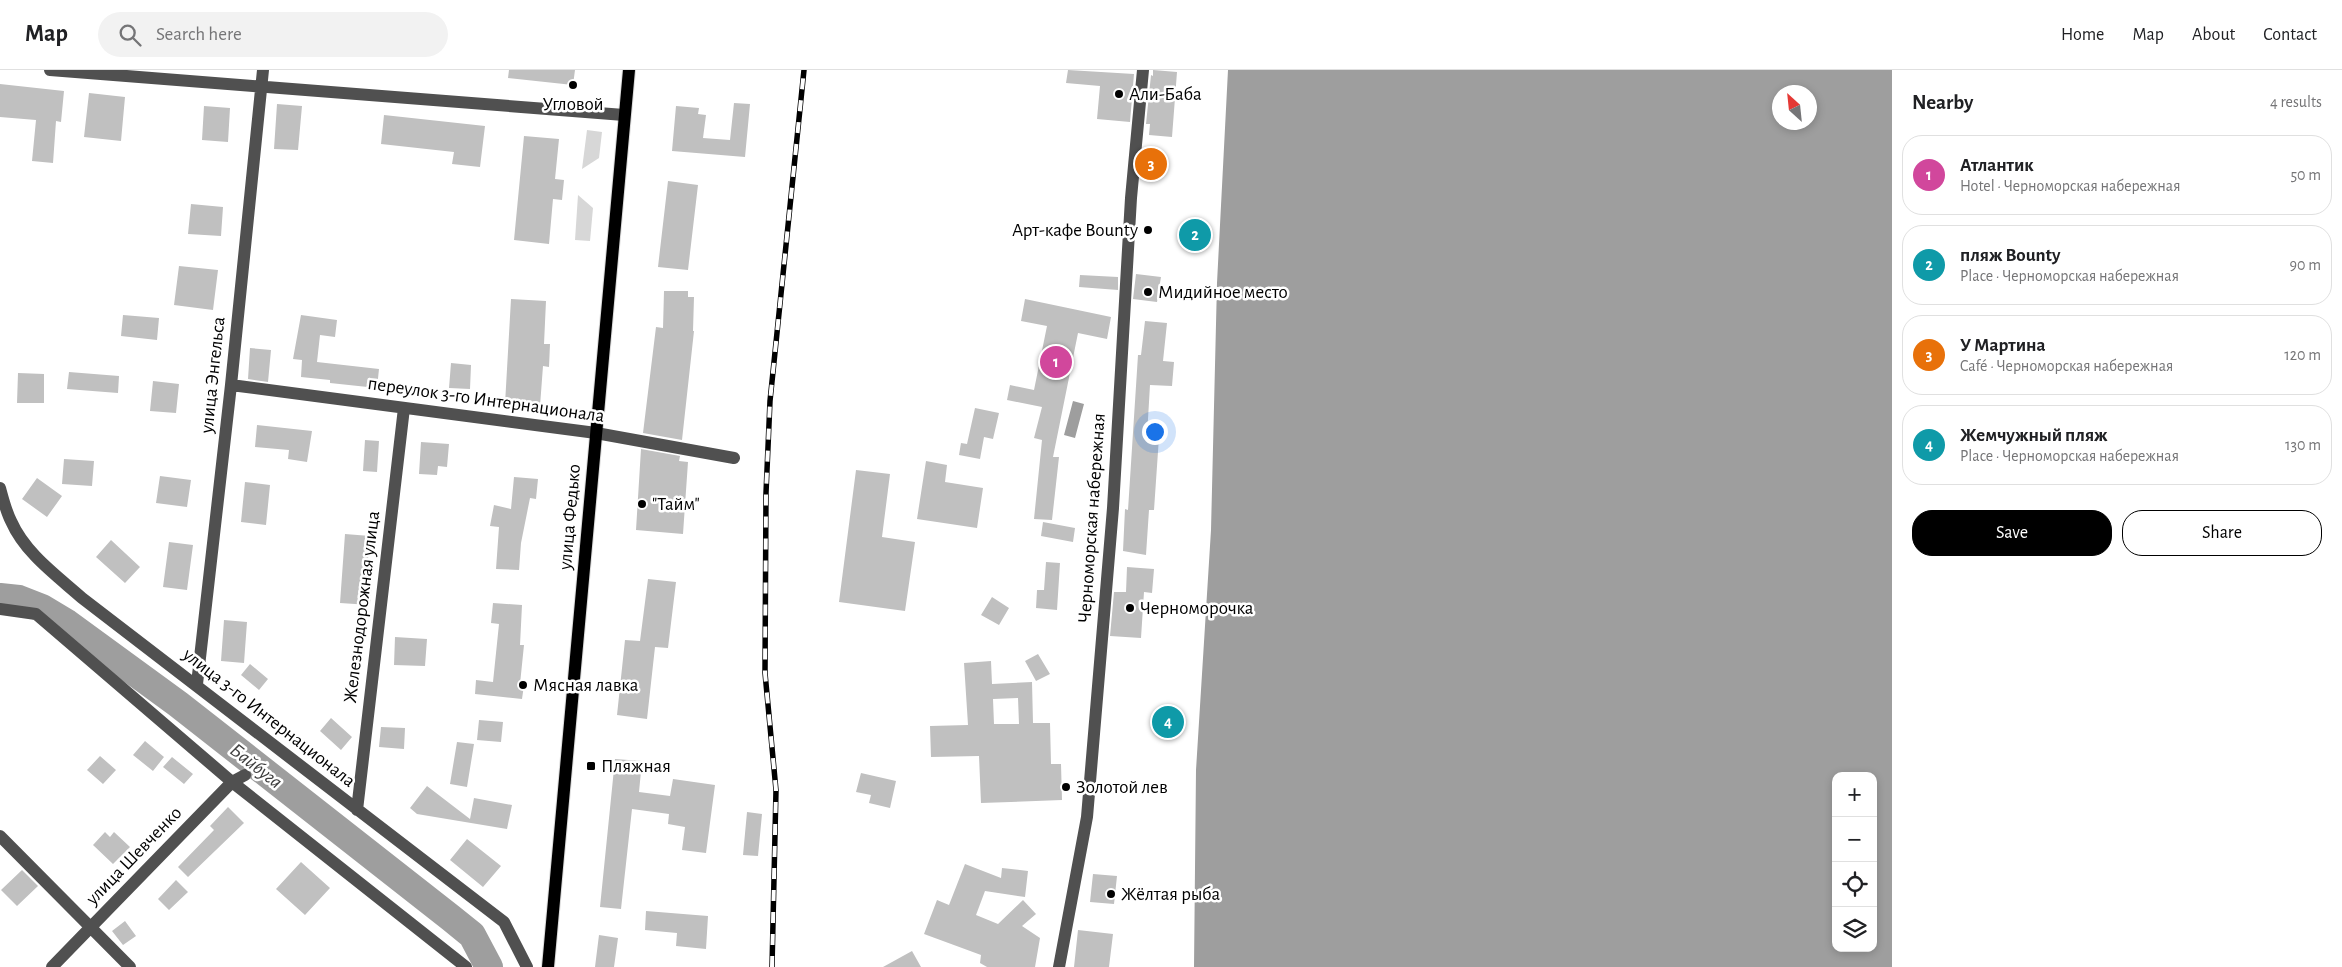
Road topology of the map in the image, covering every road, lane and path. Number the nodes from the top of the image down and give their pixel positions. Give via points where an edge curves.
1 (50, 70) edge
2 (263, 70) edge
3 (629, 70) edge
4 (1143, 70) edge
5 (262, 85) junction
6 (624, 115) junction
7 (232, 385) junction
8 (404, 408) junction
9 (596, 433) junction
10 (734, 458) dead end
11 (0, 488) edge
12 (0, 609) edge
13 (196, 684) junction
14 (245, 775) dead end
15 (232, 782) junction
16 (357, 810) junction
17 (0, 836) edge
18 (90, 927) junction
19 (52, 967) edge
20 (130, 967) edge
21 (466, 967) edge
22 (528, 967) edge
23 (548, 967) edge
24 (1059, 967) edge

1 - 5 street
2 - 5 street, улица Энгельса
3 - 6 main road, улица Федько
4 - 24 street, Черноморская набережная via 1131,198 1113,508 1087,817
5 - 6 street
5 - 7 street, улица Энгельса
6 - 9 main road, улица Федько
7 - 8 street, переулок 3-го Интернационала
7 - 13 street, улица Энгельса
8 - 9 street, переулок 3-го Интернационала
8 - 16 street, Железнодорожная улица
9 - 10 street, переулок 3-го Интернационала
9 - 23 main road, улица Федько
11 - 13 street, улица 3-го Интернационала via 11,521 27,548 82,598
12 - 15 street via 36,614
13 - 16 street, улица 3-го Интернационала
14 - 15 street, улица Шевченко
15 - 18 street, улица Шевченко
15 - 21 street
16 - 22 street, улица 3-го Интернационала via 504,922
17 - 18 street
18 - 19 street, улица Шевченко
18 - 20 street

